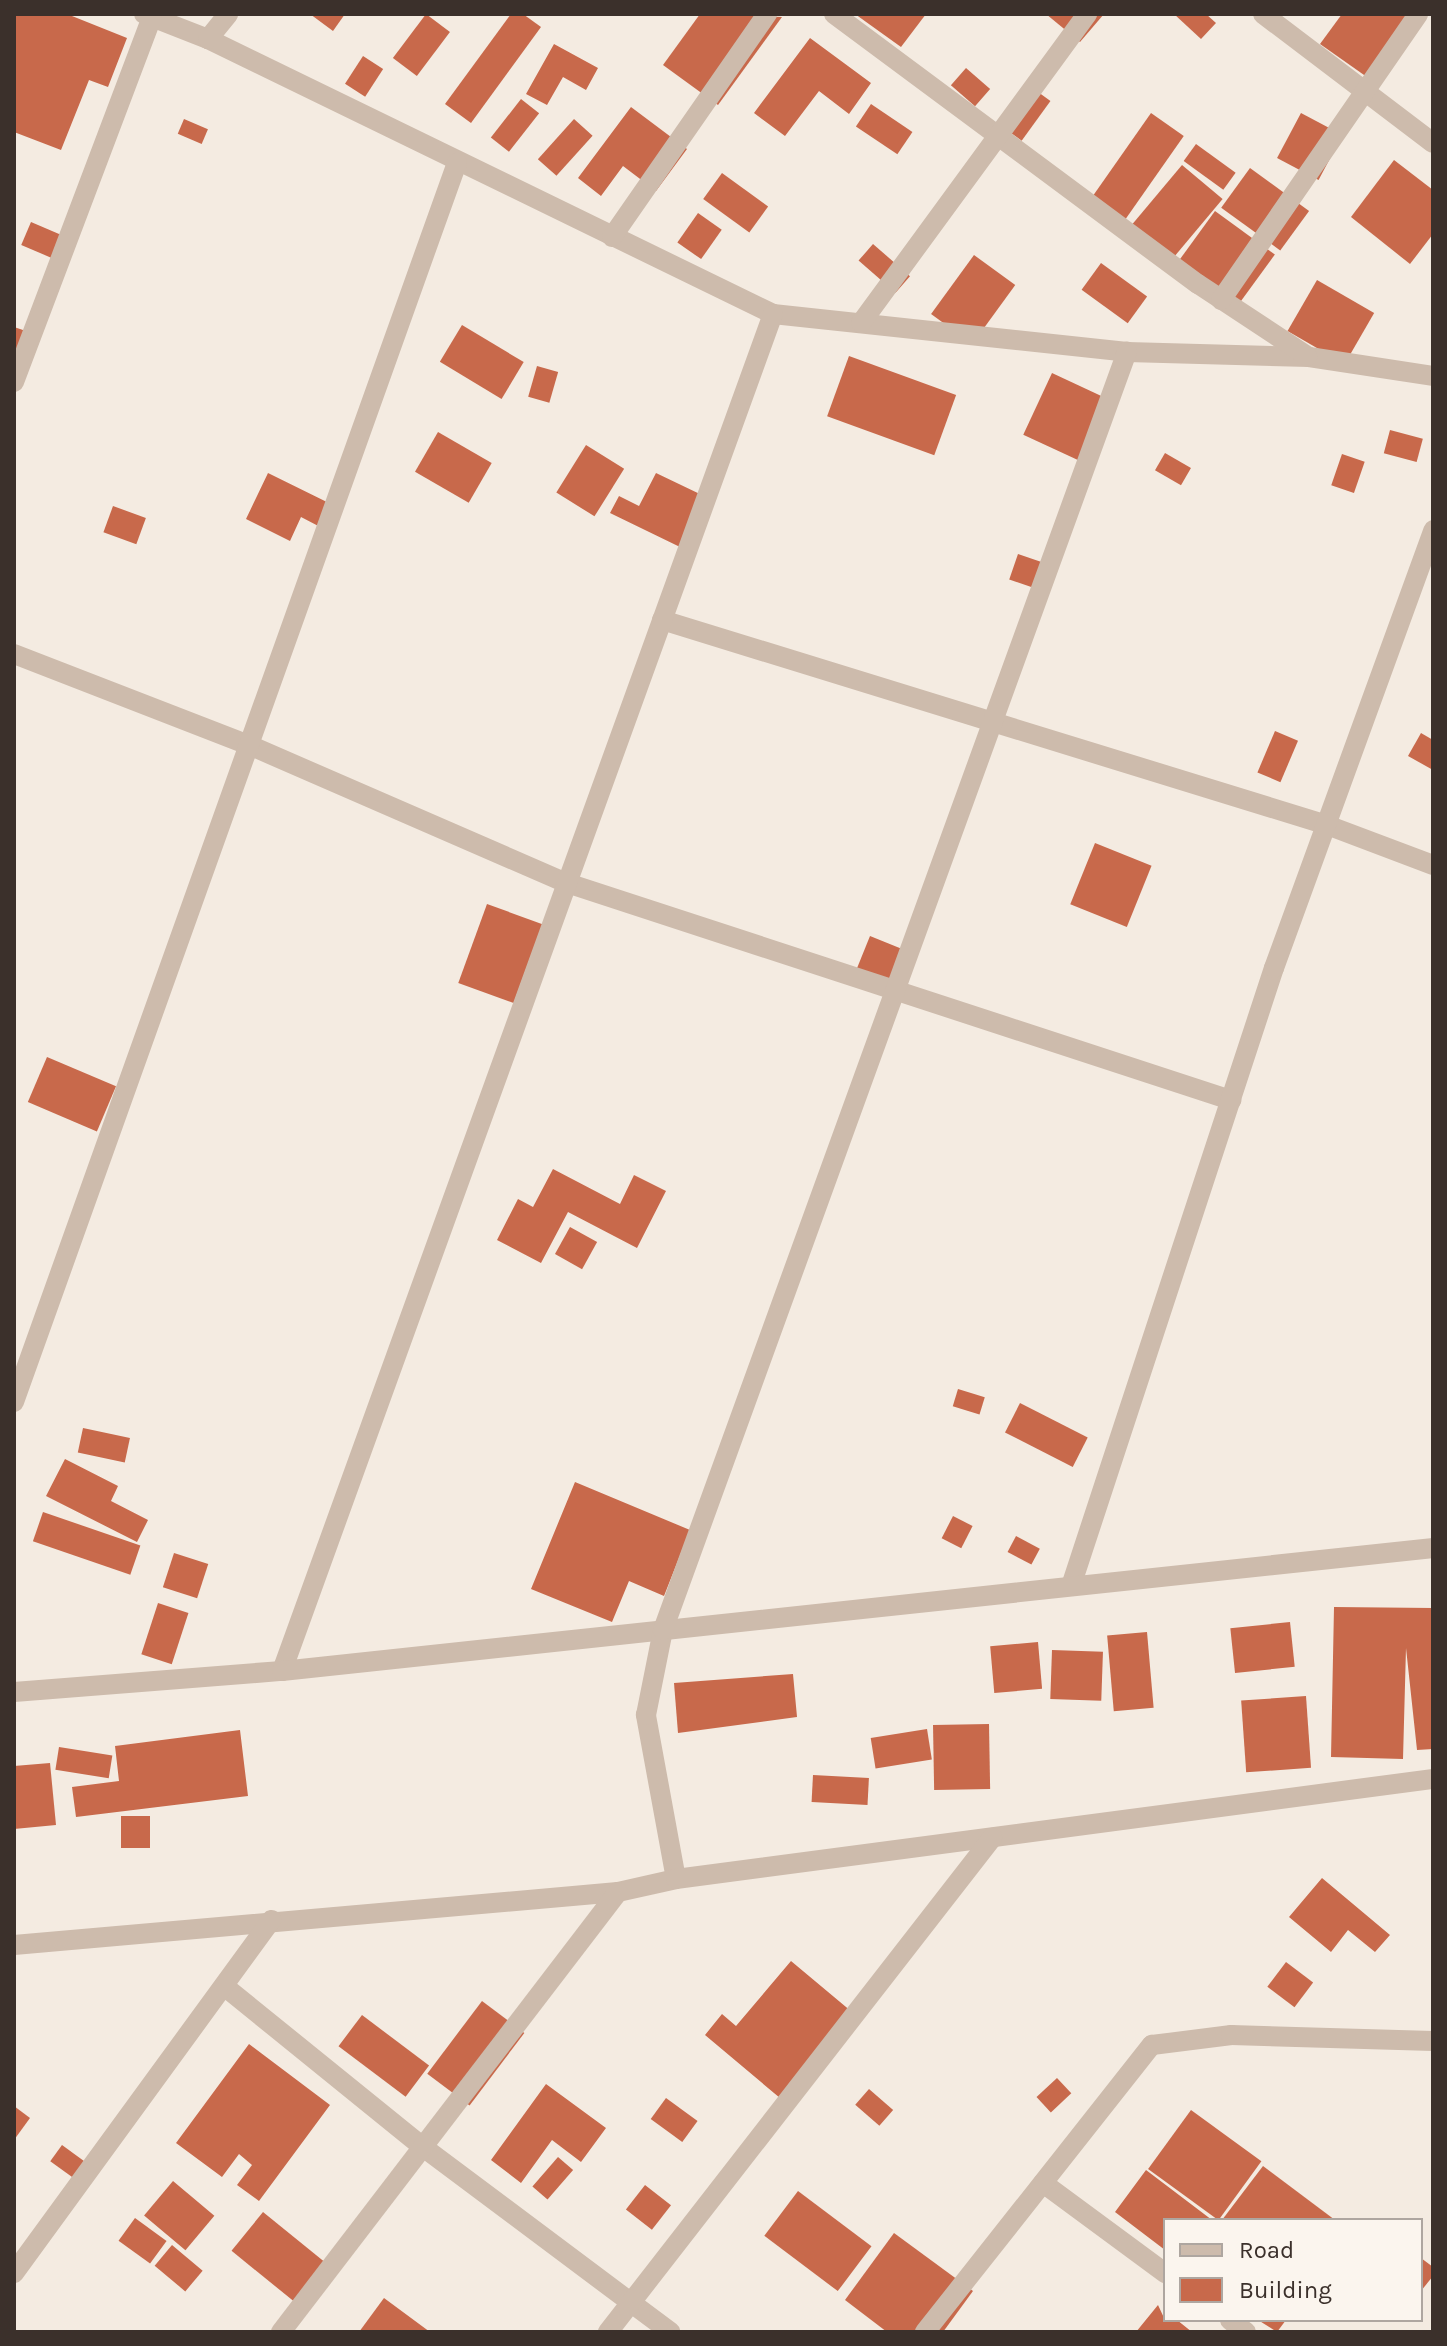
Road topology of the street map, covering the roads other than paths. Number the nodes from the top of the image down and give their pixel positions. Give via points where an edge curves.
1 (228, 14) edge
2 (767, 14) edge
3 (834, 14) edge
4 (1087, 14) edge
5 (1263, 14) edge
6 (1418, 14) edge
7 (148, 15) edge
8 (208, 39) junction
9 (1365, 91) junction
10 (996, 134) junction
11 (1433, 143) edge
12 (457, 163) junction
13 (612, 237) junction
14 (1221, 300) junction
15 (773, 314) junction
16 (861, 323) junction
17 (1127, 352) junction
18 (1309, 357) junction
19 (1433, 376) edge
20 (14, 382) edge
21 (1433, 530) edge
22 (662, 620) junction
23 (14, 654) edge
24 (994, 721) junction
25 (249, 745) junction
26 (1327, 825) junction
27 (1433, 865) edge
28 (567, 883) junction
29 (895, 992) junction
30 (1231, 1100) junction
31 (14, 1402) edge
32 (1433, 1548) edge
33 (1071, 1586) junction
34 (663, 1630) junction
35 (282, 1671) junction
36 (14, 1692) edge
37 (1433, 1779) edge
38 (992, 1838) junction
39 (676, 1879) junction
40 (618, 1892) junction
41 (271, 1920) junction
42 (14, 1945) edge
43 (224, 1986) junction
44 (1433, 2041) edge
45 (423, 2147) junction
46 (1043, 2183) junction
47 (1163, 2272) edge
48 (14, 2273) edge
49 (631, 2302) junction
50 (281, 2332) edge
51 (608, 2332) edge
52 (670, 2332) edge
53 (925, 2332) edge

1 - 8 street
2 - 13 street
3 - 10 street
4 - 10 street
5 - 9 street
6 - 9 street
7 - 8 street
7 - 20 street
8 - 12 street
9 - 11 street
9 - 14 street
10 - 14 street
10 - 16 street
12 - 13 street
12 - 25 street
13 - 15 street
14 - 18 street
15 - 16 street
15 - 22 street
16 - 17 street
17 - 18 street
17 - 24 street
18 - 19 street
21 - 26 street
22 - 24 street
22 - 28 street
23 - 25 street
24 - 26 street
24 - 29 street
25 - 28 street
25 - 31 street
26 - 27 street
26 - 30 street
28 - 29 street
28 - 35 street
29 - 30 street
29 - 34 street
30 - 33 street
32 - 33 street
33 - 34 street
34 - 35 street
34 - 39 street via 646,1715
35 - 36 street
37 - 38 street
38 - 39 street
38 - 49 street
39 - 40 street
40 - 41 street
40 - 45 street
41 - 42 street
41 - 43 street
43 - 45 street
43 - 48 street
44 - 46 street via 1231,2035 1152,2045
45 - 49 street
45 - 50 street
46 - 47 street
46 - 53 street
49 - 51 street
49 - 52 street

